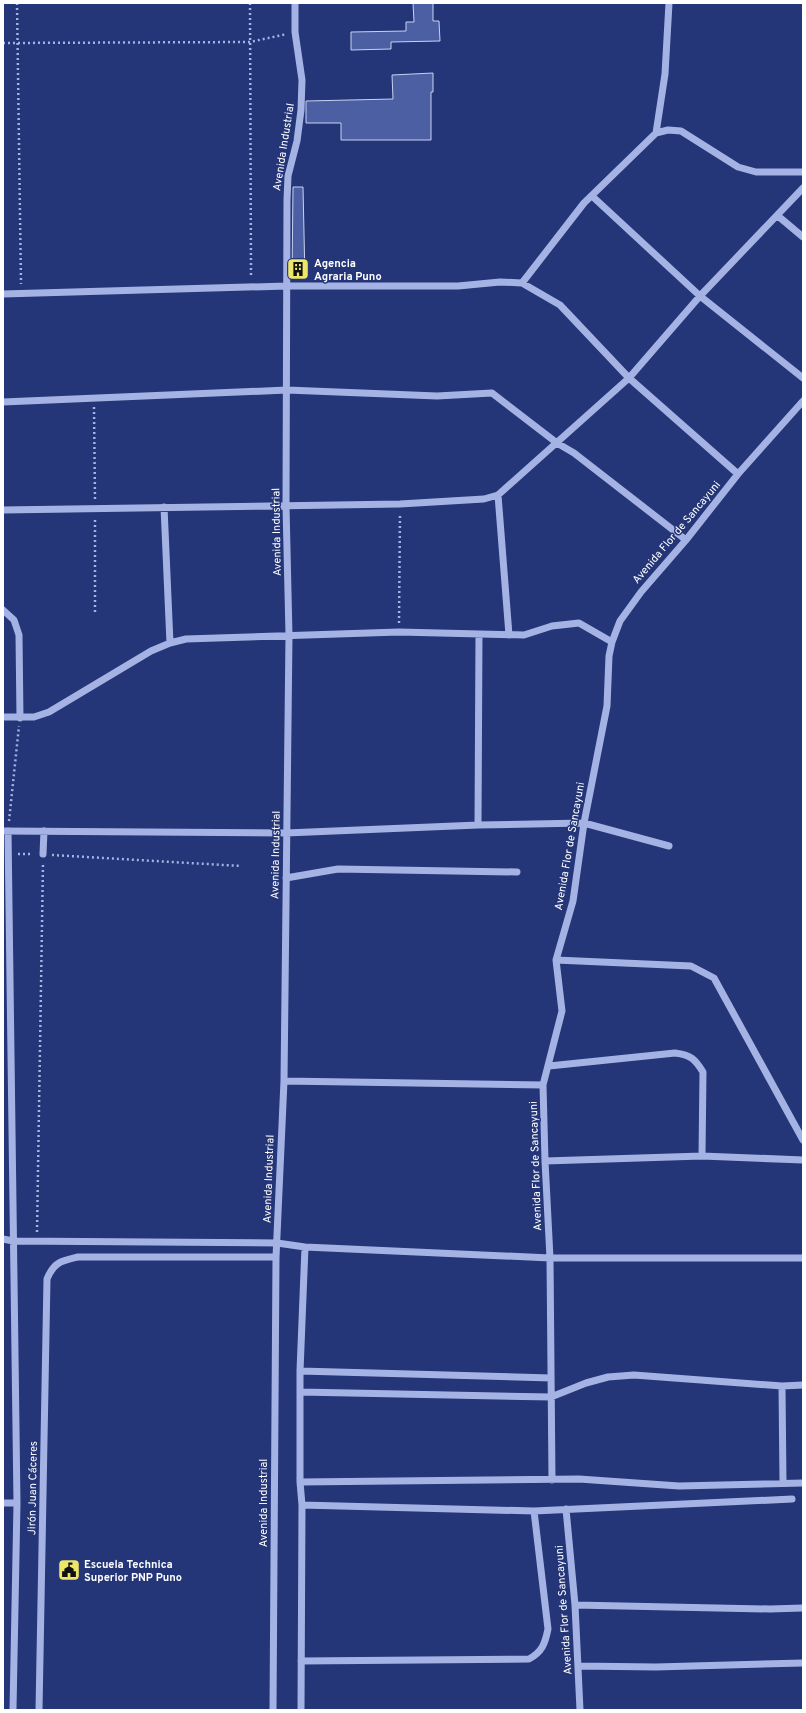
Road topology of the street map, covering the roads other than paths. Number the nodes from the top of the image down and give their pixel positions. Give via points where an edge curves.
1 (295, 3) edge
2 (669, 3) edge
3 (656, 133) junction
4 (803, 172) edge
5 (803, 188) edge
6 (592, 196) junction
7 (778, 216) junction
8 (803, 237) edge
9 (522, 284) junction
10 (287, 286) junction
11 (3, 294) edge
12 (700, 296) junction
13 (629, 378) junction
14 (803, 378) edge
15 (288, 390) junction
16 (803, 401) edge
17 (3, 402) edge
18 (557, 443) junction
19 (738, 474) junction
20 (498, 495) junction
21 (286, 506) junction
22 (164, 507) junction
23 (3, 510) edge
24 (686, 540) junction
25 (3, 610) edge
26 (480, 634) junction
27 (288, 635) junction
28 (509, 635) junction
29 (612, 642) junction
30 (170, 643) junction
31 (3, 717) edge
32 (20, 718) junction
33 (584, 823) junction
34 (478, 824) junction
35 (6, 831) edge
36 (44, 831) junction
37 (286, 833) junction
38 (669, 846) dead end
39 (6, 854) edge
40 (43, 854) road end
41 (517, 872) dead end
42 (286, 878) junction
43 (556, 960) junction
44 (549, 1066) junction
45 (284, 1082) junction
46 (543, 1085) junction
47 (803, 1140) edge
48 (702, 1156) junction
49 (803, 1160) edge
50 (545, 1161) junction
51 (3, 1238) edge
52 (13, 1242) junction
53 (276, 1243) junction
54 (305, 1247) junction
55 (276, 1258) junction
56 (550, 1258) junction
57 (803, 1258) edge
58 (300, 1371) junction
59 (551, 1378) junction
60 (803, 1385) edge
61 (782, 1386) junction
62 (300, 1392) junction
63 (551, 1397) junction
64 (552, 1480) junction
65 (300, 1482) junction
66 (784, 1483) junction
67 (803, 1483) edge
68 (792, 1499) dead end
69 (17, 1503) junction
70 (3, 1504) edge
71 (302, 1505) junction
72 (566, 1509) junction
73 (534, 1511) junction
74 (575, 1605) junction
75 (803, 1608) edge
76 (301, 1661) junction
77 (803, 1663) edge
78 (578, 1666) junction
79 (14, 1710) edge
80 (39, 1710) edge
81 (273, 1710) edge
82 (301, 1710) edge
83 (580, 1710) edge

1 - 10 street, Avenida Industrial via 295,32 302,80 297,141 288,176
2 - 3 street via 664,74
3 - 4 street via 668,130 681,132 738,167 756,172
3 - 6 street
5 - 7 street
6 - 9 street
6 - 12 street
7 - 8 street
7 - 12 street
9 - 10 street via 500,282 458,286
9 - 13 street via 560,305
10 - 11 street
10 - 15 street, Avenida Industrial
12 - 13 street
12 - 14 street
13 - 18 street
13 - 19 street
15 - 17 street
15 - 18 street via 437,396 492,393
15 - 21 street, Avenida Industrial
16 - 19 street, Avenida Flor de Sancayuni
18 - 20 street
18 - 24 street via 574,453
19 - 24 street, Avenida Flor de Sancayuni
20 - 21 street via 484,499 400,504
20 - 28 street
21 - 22 street
21 - 27 street, Avenida Industrial
22 - 23 street
22 - 30 street
24 - 29 street, Avenida Flor de Sancayuni via 641,592 620,621
25 - 32 street via 14,620 19,635
26 - 27 street via 399,632
26 - 28 street
26 - 34 street
27 - 30 street
27 - 37 street, Avenida Industrial
28 - 29 street via 579,623
29 - 33 street, Avenida Flor de Sancayuni via 606,706
30 - 32 street via 151,650 49,712
31 - 32 street
33 - 34 street
33 - 38 street
33 - 43 street, Avenida Flor de Sancayuni via 573,901
34 - 37 street
35 - 36 street
35 - 39 street, Jirón Juan Cáceres
36 - 37 street
36 - 40 street
37 - 42 street, Avenida Industrial
39 - 52 street, Jirón Juan Cáceres
41 - 42 street via 338,870
42 - 45 street, Avenida Industrial
43 - 44 street, Avenida Flor de Sancayuni via 562,1011
43 - 47 street via 692,966 714,978
44 - 46 street, Avenida Flor de Sancayuni
44 - 48 street via 675,1053 687,1055 696,1061 702,1072
45 - 46 street
45 - 53 street, Avenida Industrial
46 - 50 street, Avenida Flor de Sancayuni
48 - 49 street
48 - 50 street
50 - 56 street, Avenida Flor de Sancayuni
51 - 52 street
52 - 53 street
52 - 69 street, Jirón Juan Cáceres
53 - 54 street
53 - 55 street, Avenida Industrial
54 - 56 street
54 - 58 street
55 - 80 street, Jirón Juan Cáceres via 78,1258 62,1260 52,1268 47,1279
55 - 81 street, Avenida Industrial
56 - 57 street
56 - 59 street, Avenida Flor de Sancayuni
58 - 59 street
58 - 62 street
59 - 63 street, Avenida Flor de Sancayuni
60 - 61 street
61 - 63 street via 634,1376 608,1377
61 - 66 street
62 - 63 street
62 - 65 street
63 - 64 street, Avenida Flor de Sancayuni
64 - 65 street
64 - 66 street via 579,1479 679,1486
65 - 71 street
66 - 67 street
68 - 72 street
69 - 70 street
69 - 79 street, Jirón Juan Cáceres
71 - 73 street
71 - 76 street
72 - 73 street
72 - 74 street, Avenida Flor de Sancayuni
73 - 76 street via 548,1630 545,1644 539,1653 529,1659
74 - 75 street
74 - 78 street, Avenida Flor de Sancayuni
76 - 82 street
77 - 78 street via 656,1667
78 - 83 street, Avenida Flor de Sancayuni

